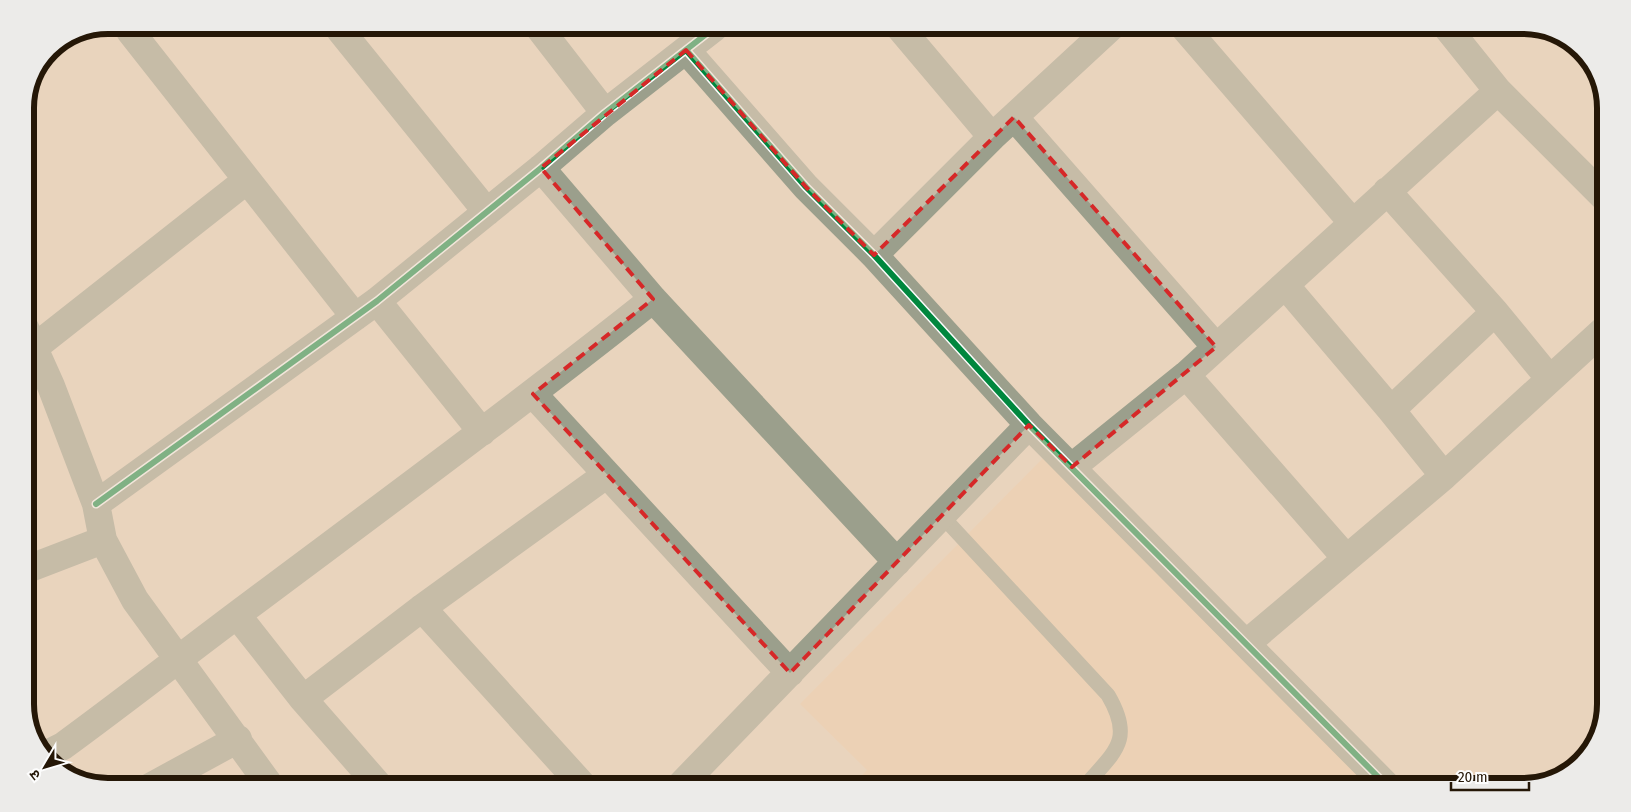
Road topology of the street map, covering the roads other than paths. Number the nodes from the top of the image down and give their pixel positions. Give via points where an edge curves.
1 (132, 34) edge
2 (343, 34) edge
3 (544, 34) edge
4 (706, 34) edge
5 (905, 34) edge
6 (1103, 34) edge
7 (1190, 34) edge
8 (1452, 34) edge
9 (686, 50) junction
10 (1498, 91) junction
11 (605, 113) junction
12 (1014, 117) junction
13 (992, 137) junction
14 (541, 168) junction
15 (248, 180) junction
16 (1597, 190) edge
17 (1386, 191) junction
18 (487, 212) junction
19 (1352, 222) junction
20 (874, 255) junction
21 (1285, 285) junction
22 (653, 299) junction
23 (377, 301) junction
24 (1495, 312) junction
25 (355, 317) junction
26 (34, 334) edge
27 (1597, 336) edge
28 (34, 347) edge
29 (1216, 347) junction
30 (1186, 375) junction
31 (1549, 378) junction
32 (533, 394) junction
33 (1391, 410) junction
34 (1029, 425) junction
35 (482, 432) junction
36 (1072, 467) junction
37 (606, 475) junction
38 (1444, 476) junction
39 (96, 504) junction
40 (942, 516) junction
41 (103, 540) junction
42 (1346, 558) junction
43 (897, 562) junction
44 (34, 567) edge
45 (422, 608) junction
46 (237, 615) junction
47 (1247, 643) junction
48 (178, 661) junction
49 (790, 673) junction
50 (303, 699) junction
51 (238, 740) junction
52 (68, 742) edge
53 (167, 778) edge
54 (265, 778) edge
55 (372, 778) edge
56 (576, 778) edge
57 (688, 778) edge
58 (1092, 778) edge
59 (1379, 778) edge

1 - 15 street
2 - 18 street
3 - 11 street
4 - 9 street
5 - 13 street
6 - 12 street
7 - 19 street
8 - 10 street
9 - 11 street
9 - 20 street via 806,186
10 - 16 street
10 - 17 street
11 - 14 street
12 - 13 street
12 - 29 street
13 - 20 street
14 - 18 street
14 - 22 street
15 - 25 street
15 - 26 street
17 - 19 street
17 - 24 street
18 - 23 street
19 - 21 street
20 - 34 street
21 - 29 street
21 - 33 street
22 - 32 street
22 - 43 street
23 - 25 street
23 - 35 street
24 - 31 street
24 - 33 street
25 - 39 street
27 - 31 street
28 - 39 street
29 - 30 street
30 - 36 street
30 - 42 street
31 - 38 street
32 - 35 street
32 - 37 street
33 - 38 street
34 - 36 street
34 - 40 street
35 - 46 street
36 - 47 street
37 - 45 street
37 - 49 street
38 - 42 street
39 - 41 street
40 - 43 street
40 - 58 lane via 1108,695 1116,708 1121,725 1120,739 1116,750
41 - 44 street
41 - 48 street via 135,600
42 - 47 street
43 - 49 street
45 - 50 street
45 - 56 street
46 - 48 street
46 - 50 street
47 - 59 street
48 - 51 street
48 - 52 street
49 - 57 street
50 - 55 street
51 - 53 street
51 - 54 street

